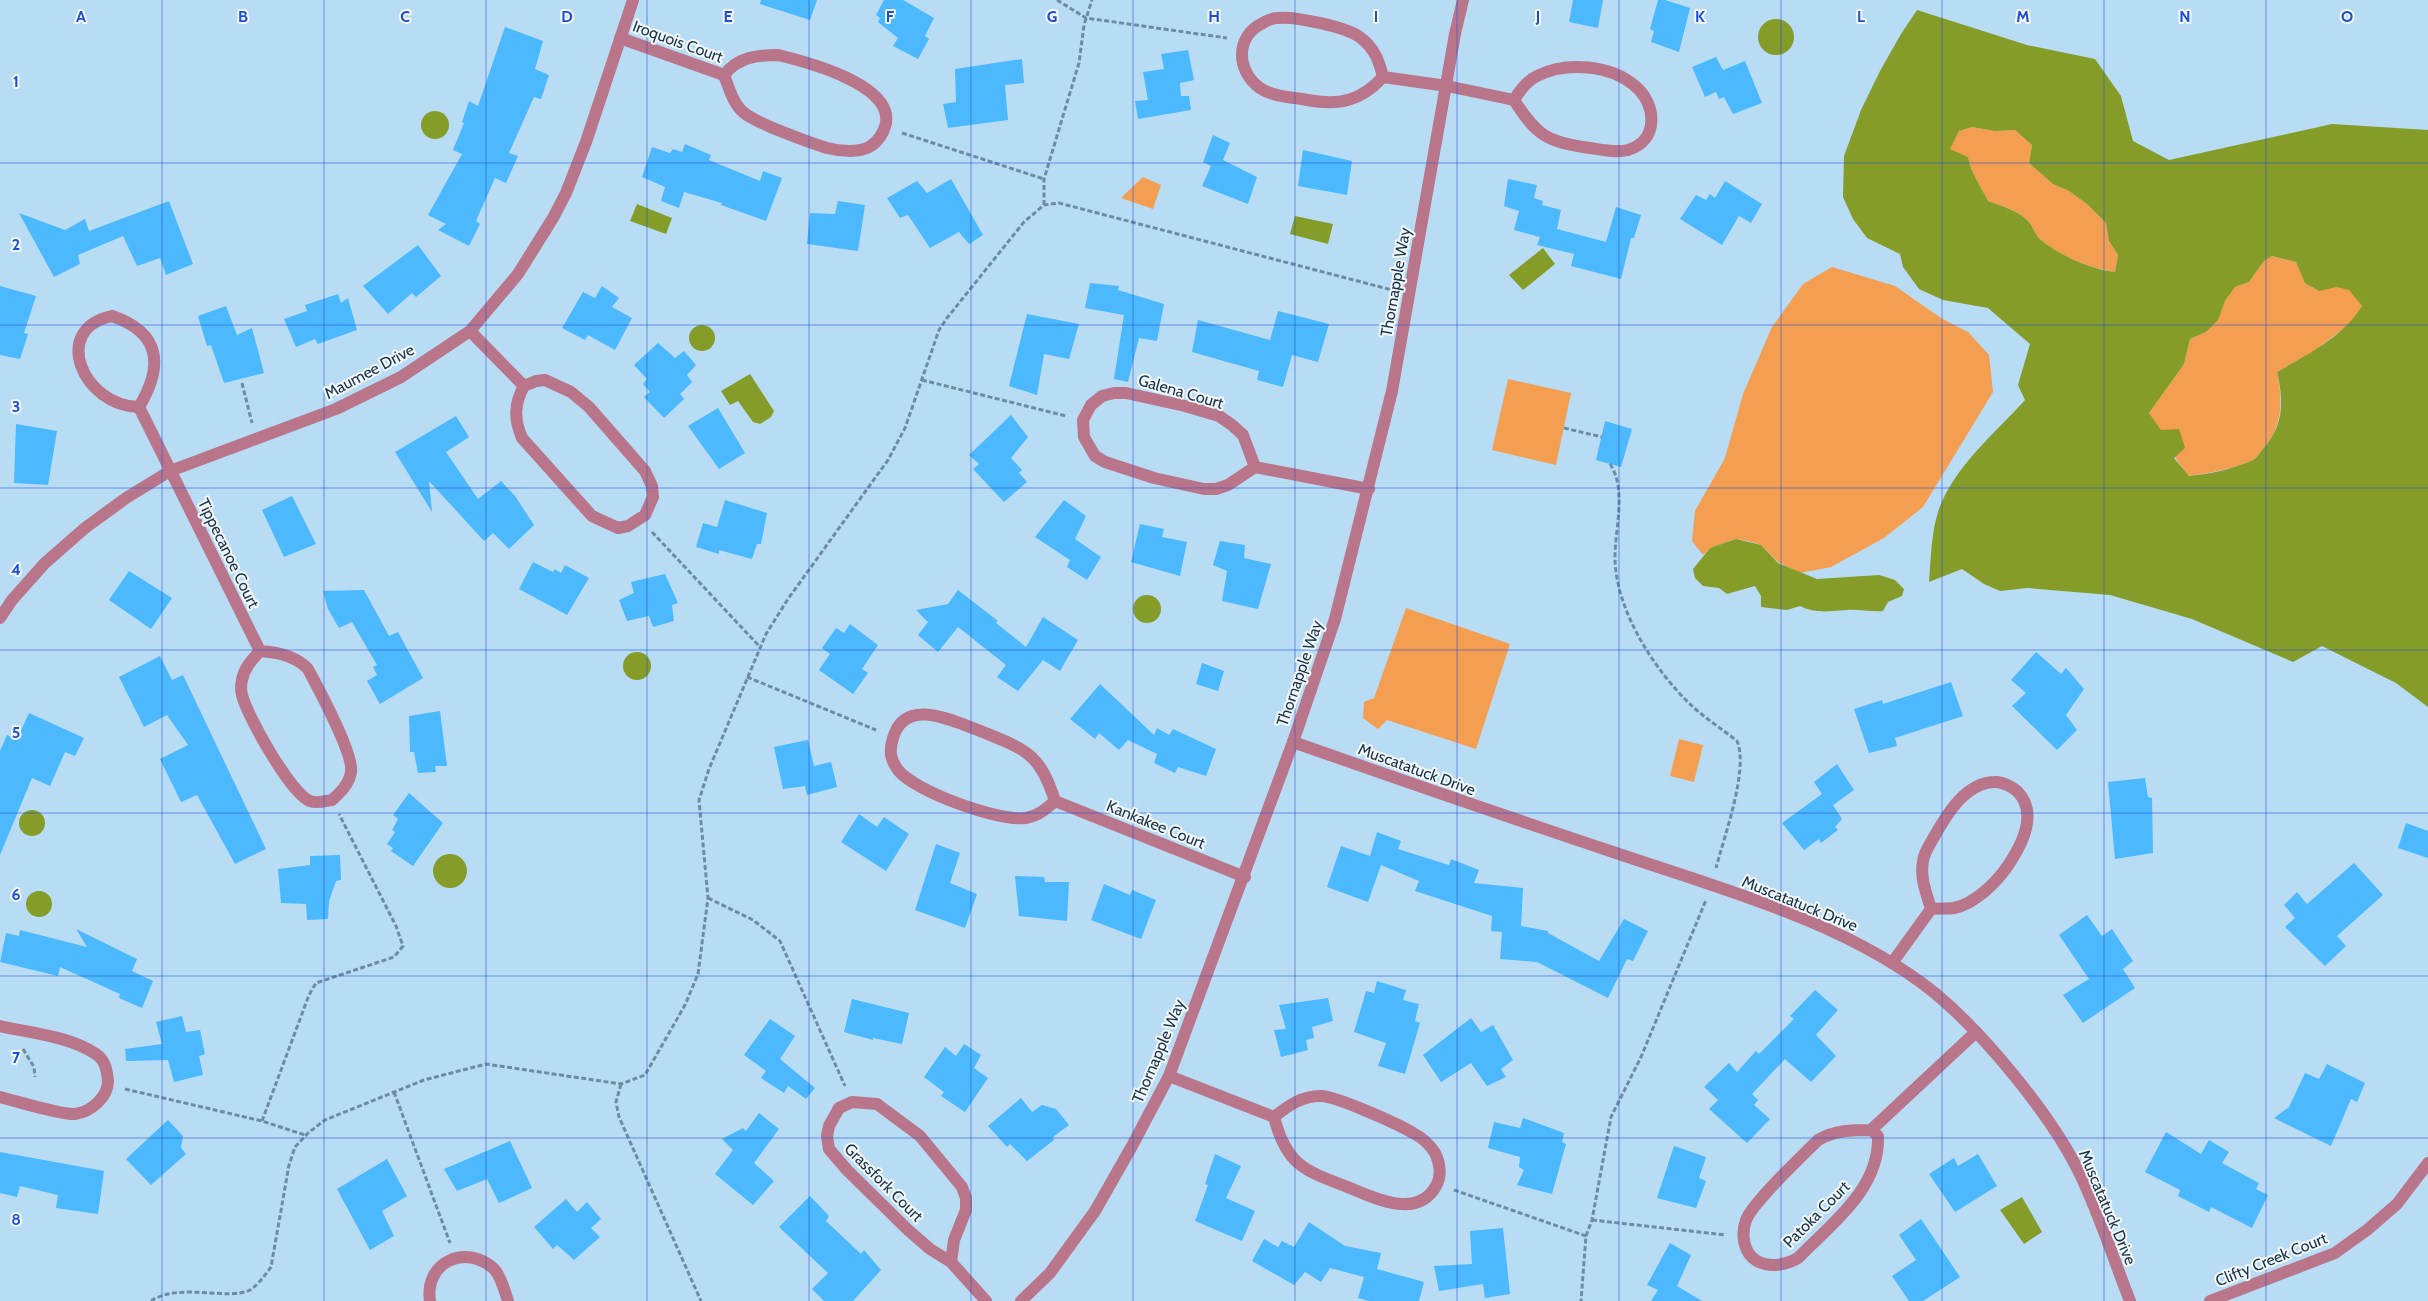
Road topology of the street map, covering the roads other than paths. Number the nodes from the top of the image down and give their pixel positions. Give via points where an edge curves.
1 (632, 0) edge
2 (1463, 0) edge
3 (620, 38) junction
4 (724, 75) junction
5 (1383, 77) junction
6 (1447, 86) junction
7 (1514, 100) junction
8 (470, 331) junction
9 (524, 386) junction
10 (139, 407) junction
11 (1255, 467) junction
12 (170, 471) junction
13 (1369, 489) junction
14 (0, 618) edge
15 (260, 650) junction
16 (1293, 742) junction
17 (1055, 801) junction
18 (1245, 877) junction
19 (1931, 908) junction
20 (1892, 963) junction
21 (0, 1026) edge
22 (1976, 1032) junction
23 (1169, 1076) junction
24 (0, 1097) edge
25 (1274, 1117) junction
26 (1871, 1130) junction
27 (2428, 1163) edge
28 (951, 1262) junction
29 (430, 1301) edge
30 (508, 1301) edge
31 (986, 1301) edge
32 (1021, 1301) edge
33 (2130, 1301) edge
34 (2210, 1301) edge

1 - 3 street, Maumee Drive
2 - 6 street, Thornapple Way via 1454,34
3 - 4 street, Iroquois Court
3 - 8 street, Maumee Drive via 586,142 553,218 518,274
4 - 4 street, Iroquois Court via 732,97 743,112 828,148 850,151 868,148 880,138 885,128 887,116 873,93 842,75 795,59 778,55 750,56 731,66
5 - 5 street via 1370,91 1334,103 1284,97 1261,89 1251,80 1241,57 1251,31 1277,18 1335,26 1361,37 1375,52
5 - 6 street
6 - 7 street
6 - 13 street, Thornapple Way via 1392,391
7 - 7 street via 1541,135 1582,147 1615,152 1630,149 1651,128 1651,109 1636,86 1618,75 1595,68 1549,71 1522,87
8 - 9 street
8 - 12 street, Maumee Drive via 401,377 336,409
9 - 9 street via 545,380 571,392 589,406 639,464 652,486 653,497 645,515 628,526 618,528 592,516 522,438 517,426 516,404
10 - 10 street via 152,384 154,371 150,344 135,325 112,316 100,319 90,325 78,347 85,377 104,397 124,407
10 - 12 street, Tippecanoe Court
11 - 11 street, Galena Court via 1216,489 1154,478 1095,456 1084,437 1084,420 1092,405 1102,396 1114,393 1185,406 1219,416 1232,425 1243,436
11 - 13 street
12 - 14 street, Maumee Drive via 85,528 45,563
12 - 15 street, Tippecanoe Court
13 - 16 street, Thornapple Way via 1335,619
15 - 15 street via 247,666 242,680 242,695 249,712 292,786 310,801 332,800 349,780 351,763 308,669 303,663 285,655
16 - 18 street, Thornapple Way
16 - 20 street, Muscatatuck Drive via 1481,809 1712,885 1808,921
17 - 17 street via 1043,812 1026,818 1000,817 951,800 905,779 889,751 893,737 900,722 921,714 937,715 999,738 1026,750 1043,771
17 - 18 street, Kankakee Court
18 - 23 street, Thornapple Way
19 - 19 street via 1955,908 1992,886 2004,871 2022,840 2029,816 2023,797 2013,787 1998,782 1970,790 1944,820 1923,858 1922,880
19 - 20 street
20 - 22 street, Muscatatuck Drive via 1936,994
21 - 24 street via 81,1046 98,1056 107,1069 108,1085 98,1103 75,1114
22 - 26 street
22 - 33 street, Muscatatuck Drive via 2031,1097 2079,1172
23 - 25 street
23 - 32 street, Thornapple Way via 1095,1211 1050,1272
25 - 25 street via 1285,1149 1316,1175 1400,1204 1416,1204 1430,1197 1437,1184 1440,1167 1426,1142 1366,1111 1324,1096 1306,1097
26 - 26 street, Patoka Court via 1840,1131 1818,1140 1753,1208 1746,1220 1744,1237 1747,1250 1757,1261 1780,1265 1798,1258 1865,1187 1874,1168 1878,1147 1878,1136
27 - 34 street, Clifty Creek Court via 2397,1204 2334,1253
28 - 28 street, Grassfork Court via 907,1229 846,1170 830,1149 827,1136 839,1108 852,1102 877,1104 899,1118 920,1136 962,1187 966,1210 954,1240
28 - 31 street, Grassfork Court
29 - 30 street via 432,1278 450,1259 462,1256 478,1259 495,1270

